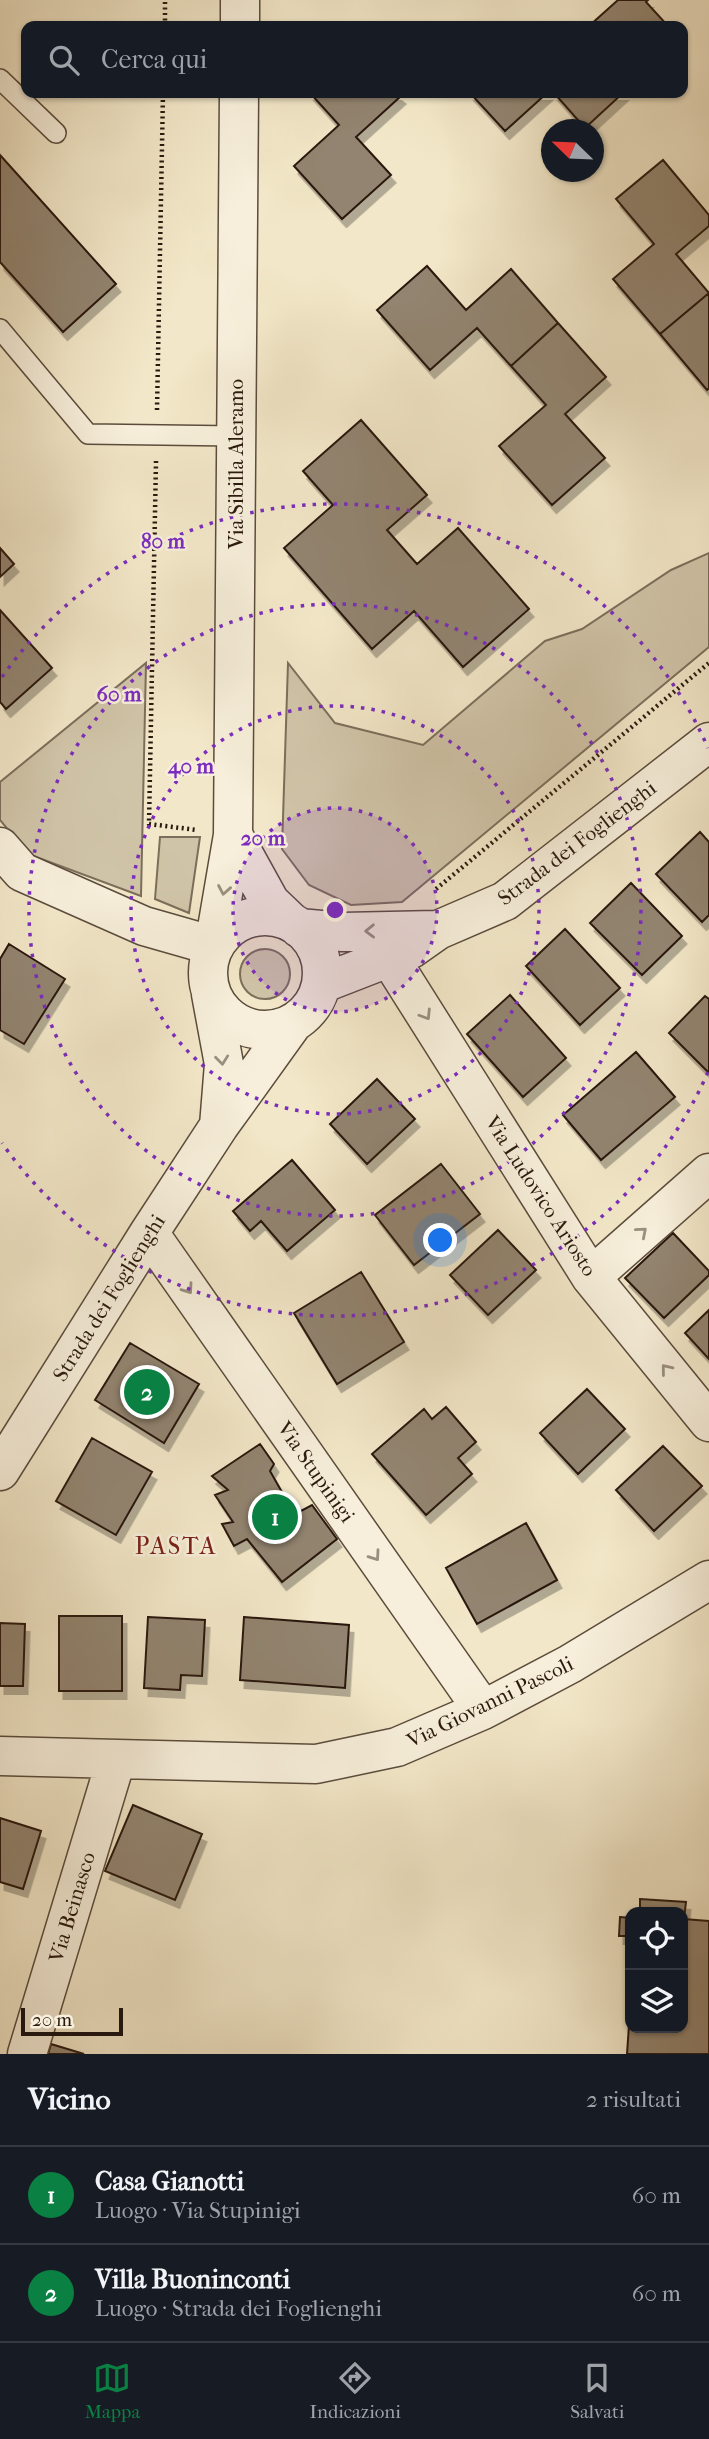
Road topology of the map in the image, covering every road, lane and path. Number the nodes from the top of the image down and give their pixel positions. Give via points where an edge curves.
1 (165, 0) edge
2 (240, 0) edge
3 (165, 21) edge
4 (240, 21) edge
5 (0, 79) edge
6 (163, 98) edge
7 (239, 98) edge
8 (56, 133) dead end
9 (0, 329) edge
10 (157, 434) junction
11 (236, 436) junction
12 (709, 663) edge
13 (709, 742) edge
14 (233, 835) junction
15 (0, 847) edge
16 (435, 890) dead end
17 (295, 925) junction
18 (438, 930) junction
19 (214, 946) junction
20 (390, 957) junction
21 (321, 984) junction
22 (211, 994) junction
23 (291, 1026) junction
24 (219, 1126) junction
25 (709, 1173) edge
26 (149, 1233) junction
27 (591, 1277) junction
28 (709, 1422) edge
29 (0, 1471) edge
30 (709, 1580) edge
31 (483, 1710) junction
32 (0, 1756) edge
33 (116, 1760) junction
34 (27, 2054) edge

1 - 3 path
2 - 4 street
5 - 8 lane
6 - 10 path
7 - 11 street, Via Sibilla Aleramo
9 - 10 lane via 88,434
10 - 11 lane
10 - 14 path via 149,824
11 - 14 street, Via Sibilla Aleramo
12 - 16 path
13 - 18 street, Strada dei Foglienghi via 505,901
14 - 17 street, Via Sibilla Aleramo via 270,902
14 -> 19 street, Via Sibilla Aleramo
15 - 19 street via 22,872 145,926
18 -> 17 street, Strada dei Foglienghi via 342,932
17 - 19 street, Strada dei Foglienghi via 266,915 251,917 239,921
17 - 21 street via 317,948
18 - 20 street, Strada dei Foglienghi
19 - 22 street, Strada dei Foglienghi via 207,974
20 - 21 street, Strada dei Foglienghi
20 -> 27 street, Via Ludovico Ariosto
21 - 23 street, Strada dei Foglienghi via 312,1006
22 - 23 street via 229,1017 249,1028
22 -> 24 street, Strada dei Foglienghi via 224,1064
23 - 24 street, Strada dei Foglienghi
24 - 26 street, Strada dei Foglienghi
27 -> 25 street
26 - 29 street, Strada dei Foglienghi
26 -> 31 street, Via Stupinigi
28 -> 27 street, Via Ludovico Ariosto
30 - 31 street, Via Giovanni Pascoli via 570,1664
31 - 33 street, Via Giovanni Pascoli via 397,1747 316,1764
32 - 33 street, Via Giovanni Pascoli
33 - 34 street, Via Beinasco

